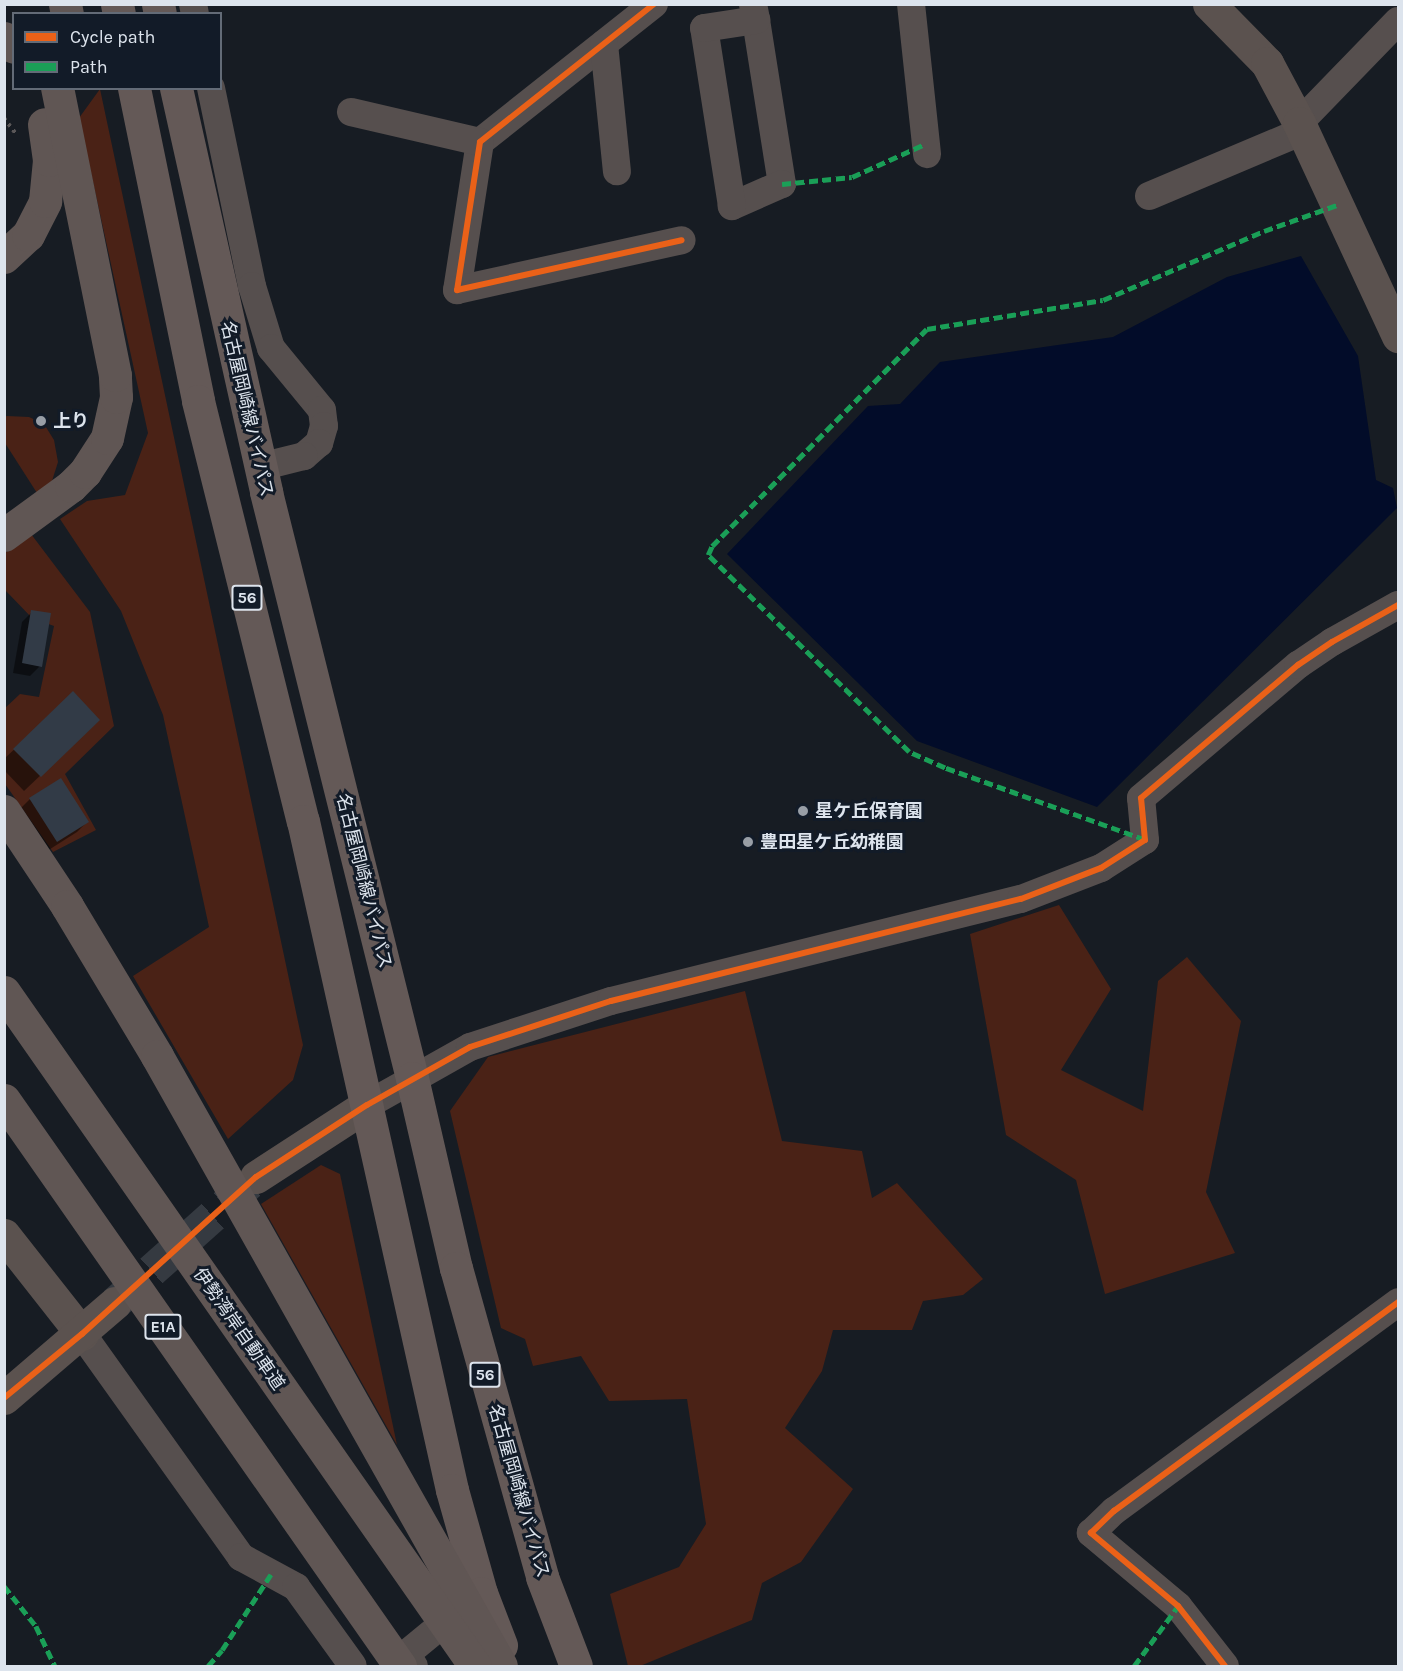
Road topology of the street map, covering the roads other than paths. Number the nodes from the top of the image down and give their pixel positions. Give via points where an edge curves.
1 (654, 4) edge
2 (911, 4) edge
3 (1209, 4) edge
4 (754, 12) edge
5 (1398, 21) edge
6 (604, 44) junction
7 (38, 90) edge
8 (57, 90) edge
9 (134, 90) edge
10 (176, 90) edge
11 (211, 90) edge
12 (351, 112) dead end
13 (1301, 127) junction
14 (480, 142) junction
15 (927, 154) dead end
16 (617, 171) dead end
17 (1149, 196) dead end
18 (682, 240) dead end
19 (4, 257) edge
20 (1398, 336) edge
21 (260, 467) junction
22 (4, 535) edge
23 (1398, 605) edge
24 (4, 811) edge
25 (4, 992) edge
26 (412, 1078) junction
27 (4, 1100) edge
28 (367, 1105) junction
29 (4, 1106) edge
30 (38, 1148) junction
31 (256, 1177) tunnel mouth
32 (4, 1235) edge
33 (1398, 1302) edge
34 (115, 1303) tunnel mouth
35 (82, 1334) junction
36 (4, 1398) edge
37 (481, 1593) junction
38 (353, 1666) edge
39 (400, 1666) edge
40 (414, 1666) edge
41 (475, 1666) edge
42 (501, 1666) edge
43 (509, 1666) edge
44 (576, 1666) edge
45 (1225, 1666) edge

1 - 6 street
2 - 15 street
3 - 13 street via 1267,63
4 - 4 street via 782,184 732,206 705,28
5 - 13 street
6 - 14 street
6 - 16 street
7 - 19 highway via 49,160 47,191 28,235
8 - 22 highway via 116,396 107,438 85,472
9 - 28 main road, 56 via 198,401 303,821
10 - 21 main road, 名古屋岡崎線バイパス / 56
11 - 21 street via 252,286 271,348 322,410 324,426 319,443 304,456
12 - 14 street
13 - 17 street
13 - 20 street
14 - 18 street via 457,290
21 - 26 main road, 名古屋岡崎線バイパス / 56
23 - 26 street via 1298,665 1141,798 1145,840 1101,868 1011,902 611,1001 470,1047
24 - 42 highway via 67,906 151,1046
25 - 41 highway, 伊勢湾岸自動車道
26 - 28 street
26 - 44 main road, 名古屋岡崎線バイパス / 56 via 456,1268 542,1577
27 - 30 highway, E1A
28 - 31 street
28 - 37 main road, 56 via 449,1479
29 - 30 highway
30 - 39 highway, E1A
32 - 35 street
33 - 45 street via 1123,1504 1091,1533 1178,1606
34 - 35 street
35 - 36 street
35 - 38 street via 242,1557 296,1587
37 - 40 street via 405,1655
37 - 43 main road, 56

